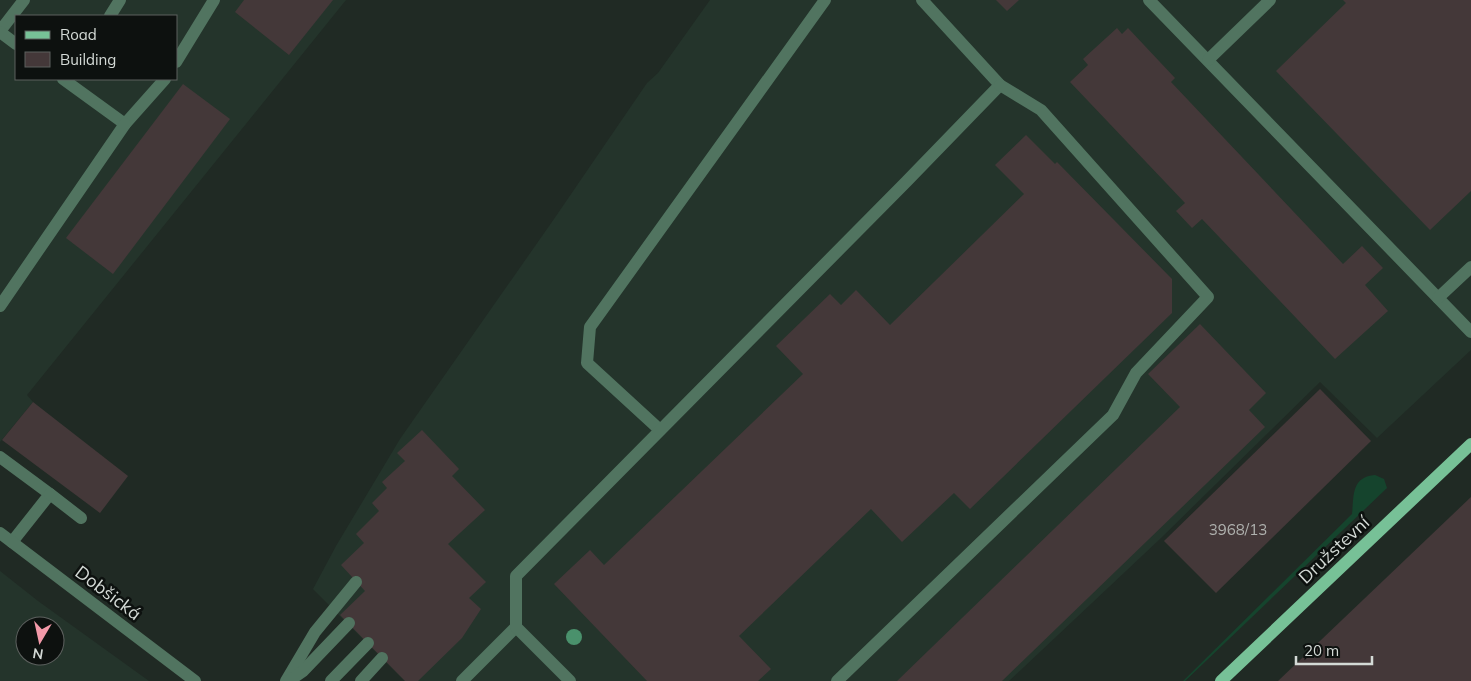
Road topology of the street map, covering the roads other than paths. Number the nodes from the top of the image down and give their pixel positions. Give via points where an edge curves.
1 (24, 0) edge
2 (120, 0) edge
3 (214, 0) edge
4 (825, 0) edge
5 (922, 0) edge
6 (1150, 0) edge
7 (1270, 0) edge
8 (111, 15) edge
9 (0, 31) edge
10 (15, 43) edge
11 (178, 59) edge
12 (1208, 60) junction
13 (67, 80) edge
14 (164, 80) edge
15 (1000, 85) junction
16 (124, 124) junction
17 (1471, 267) edge
18 (1438, 298) junction
19 (0, 306) edge
20 (1471, 332) edge
21 (660, 430) junction
22 (1471, 444) edge
23 (0, 457) edge
24 (50, 494) junction
25 (81, 518) dead end
26 (0, 533) edge
27 (12, 542) junction
28 (356, 582) dead end
29 (349, 623) dead end
30 (516, 627) junction
31 (368, 643) dead end
32 (382, 658) dead end
33 (195, 681) edge
34 (288, 681) edge
35 (331, 681) edge
36 (361, 681) edge
37 (462, 681) edge
38 (570, 681) edge
39 (837, 681) edge
40 (1220, 681) edge

1 - 9 street
2 - 8 street
3 - 11 street
4 - 21 street via 590,327 587,363
5 - 15 street
6 - 12 street
7 - 12 street
9 - 10 street
12 - 18 street
13 - 16 street
14 - 16 street
15 - 21 street
15 - 39 street via 1041,110 1208,297 1136,373 1113,415
16 - 19 street
17 - 18 street
18 - 20 street
21 - 30 street via 516,576
22 - 40 main road, Družstevní
23 - 24 street
24 - 25 street
24 - 27 street
26 - 27 street, Dobšická
27 - 33 street, Dobšická
28 - 34 street via 315,632
29 - 34 street via 303,671
30 - 37 street
30 - 38 street
31 - 35 street
32 - 36 street

